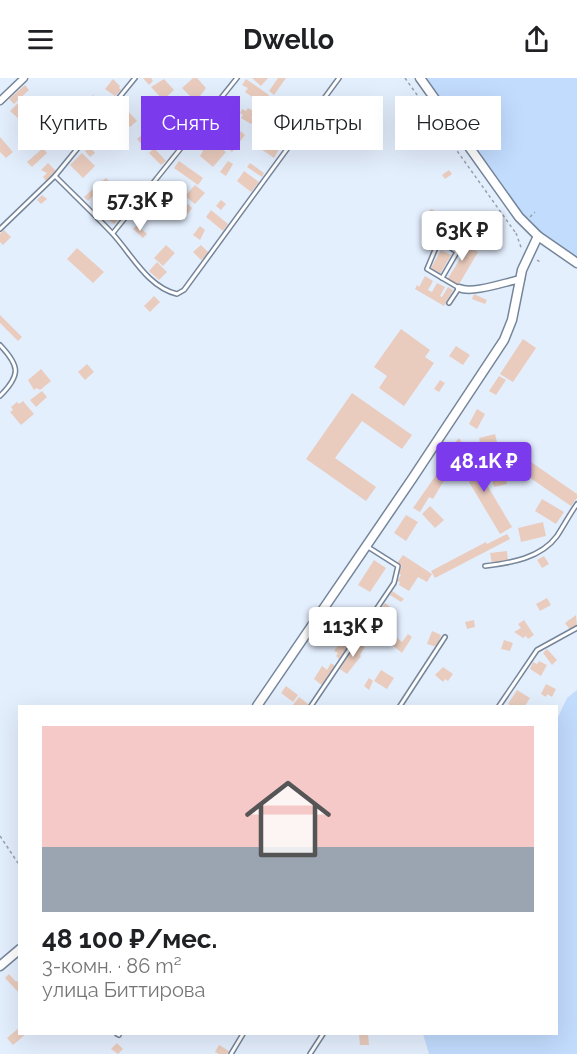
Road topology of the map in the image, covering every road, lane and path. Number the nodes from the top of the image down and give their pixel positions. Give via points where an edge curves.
1 (24, 78) edge
2 (135, 78) edge
3 (237, 78) edge
4 (339, 78) edge
5 (405, 78) edge
6 (420, 78) edge
7 (0, 101) edge
8 (55, 176) junction
9 (535, 212) dead end
10 (438, 217) dead end
11 (530, 218) dead end
12 (0, 229) edge
13 (113, 233) junction
14 (538, 236) junction
15 (439, 240) junction
16 (524, 252) dead end
17 (537, 260) dead end
18 (540, 262) dead end
19 (577, 263) edge
20 (442, 278) junction
21 (521, 279) junction
22 (459, 288) junction
23 (449, 303) dead end
24 (0, 345) edge
25 (0, 396) edge
26 (577, 504) edge
27 (367, 546) junction
28 (485, 566) dead end
29 (577, 628) edge
30 (445, 637) dead end
31 (258, 705) edge
32 (312, 705) edge
33 (401, 705) edge
34 (500, 705) edge
35 (0, 836) edge
36 (18, 863) edge
37 (18, 951) edge
38 (0, 966) edge
39 (242, 1035) edge
40 (322, 1035) edge
41 (231, 1054) edge
42 (310, 1054) edge

1 - 7 street
2 - 8 lane
3 - 13 lane
4 - 13 lane via 184,290 177,294 167,292 151,279
5 - 16 path via 516,231
6 - 14 street via 505,199
8 - 12 lane
8 - 13 lane
9 - 11 path
10 - 15 lane via 433,228 442,233
14 - 19 street
14 - 21 street
15 - 20 lane via 427,269
15 - 20 lane via 457,252
17 - 18 path
20 - 22 lane
21 - 22 street via 480,288
21 - 27 street via 504,340
22 - 23 lane
24 - 25 lane via 13,359 16,372 13,383
26 - 28 lane via 547,547 519,560
27 - 31 street
27 - 32 lane via 398,566 394,583
29 - 34 lane via 537,650
30 - 33 lane
35 - 36 path
37 - 38 street
39 - 41 lane
40 - 42 lane

